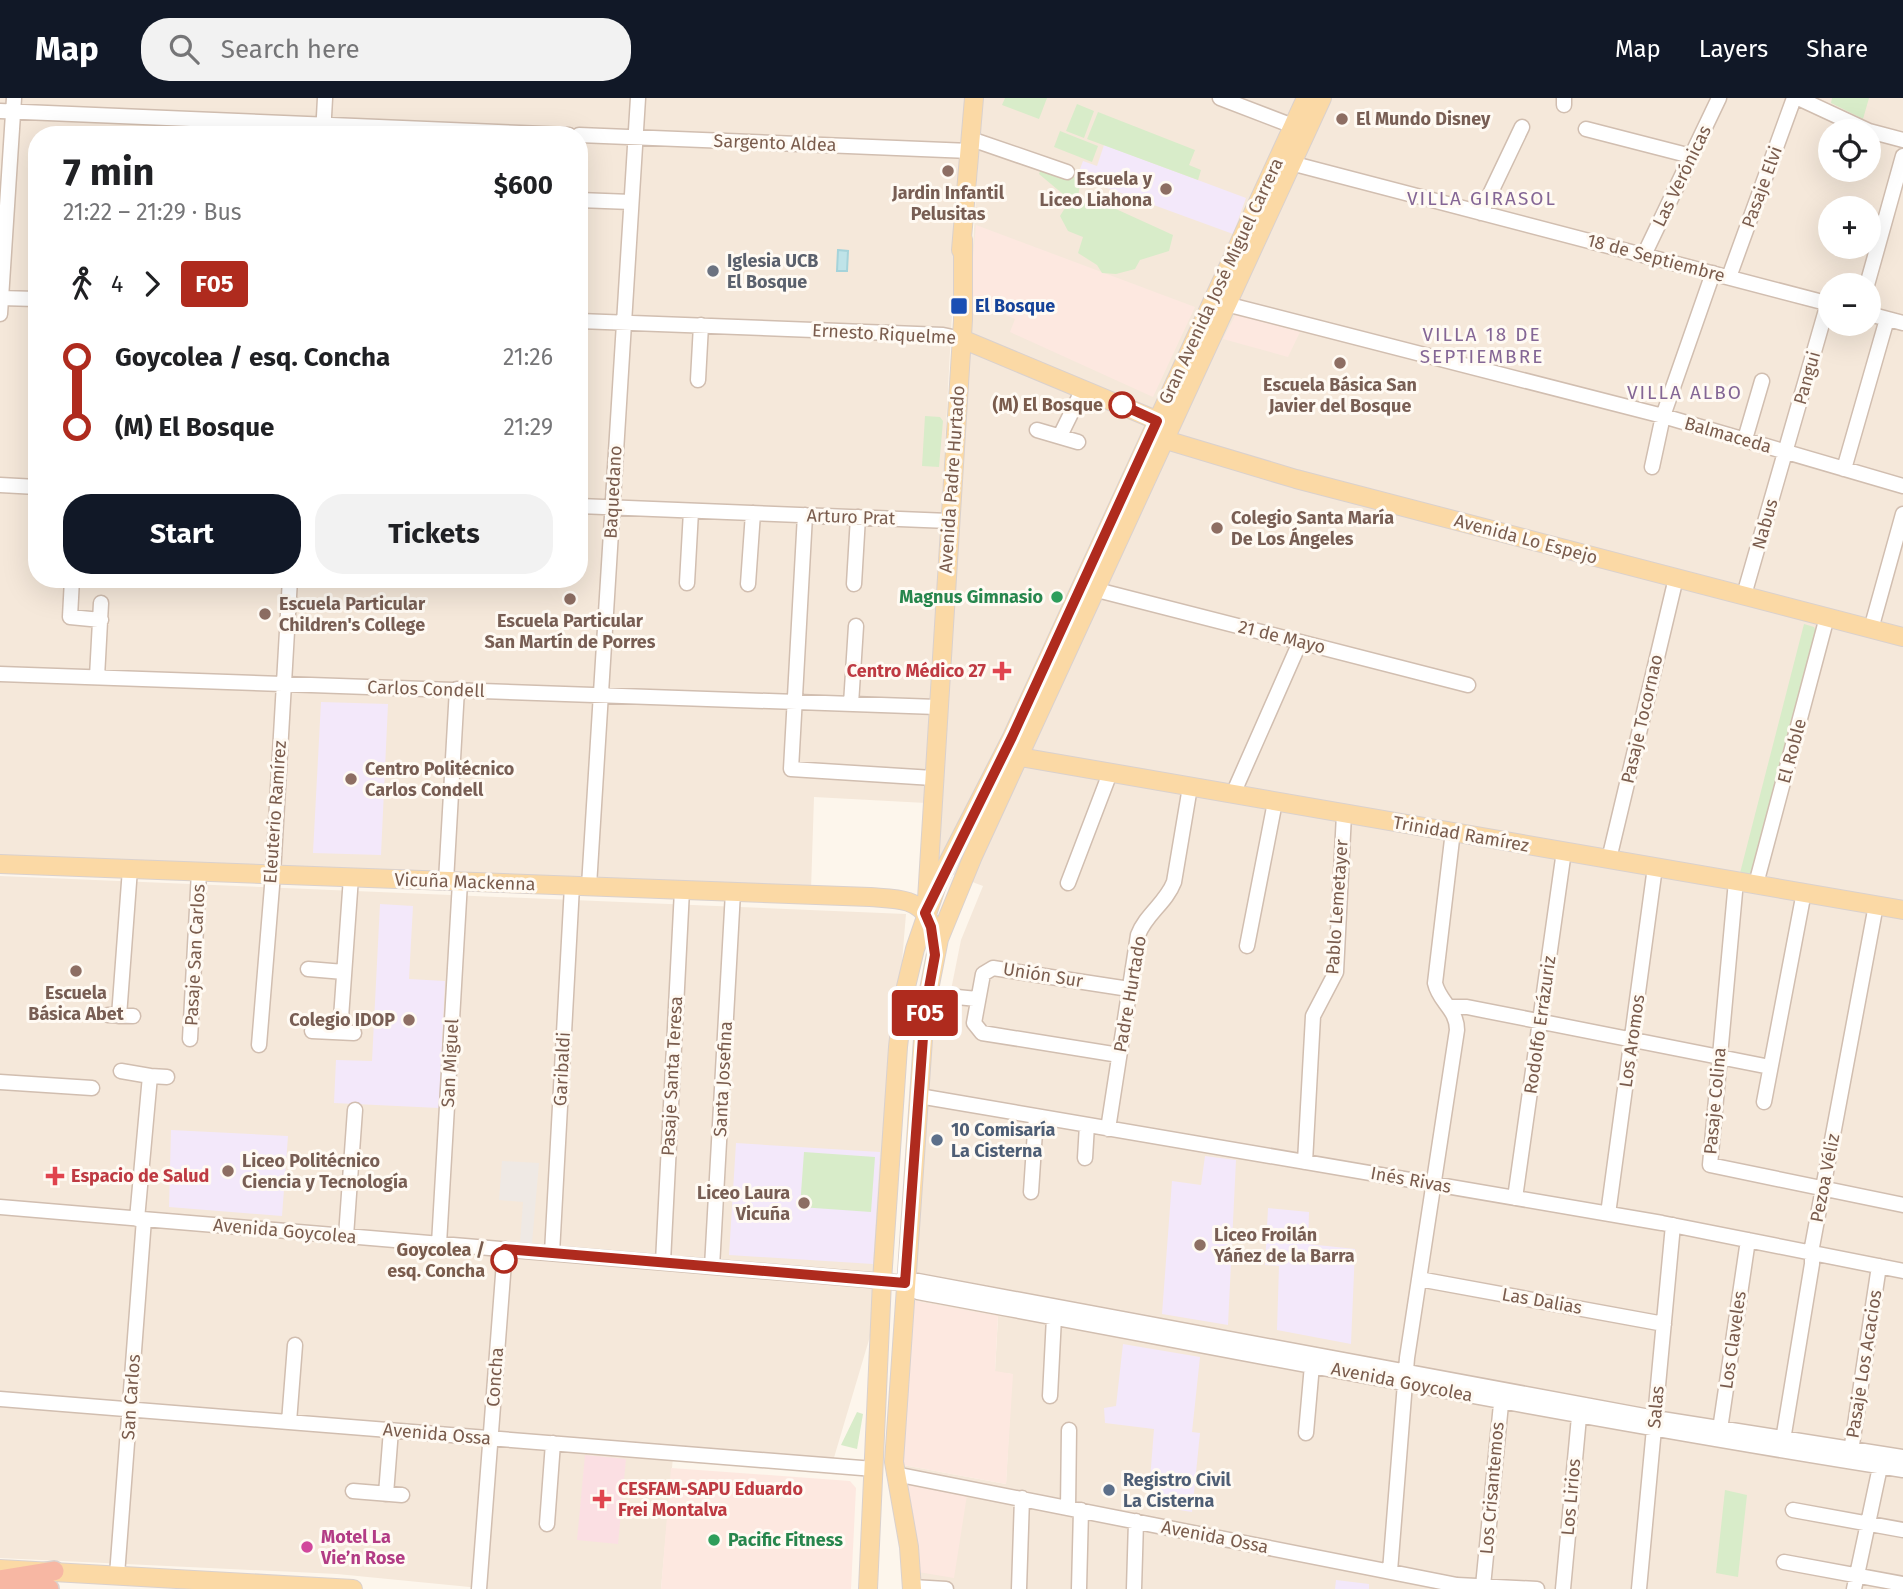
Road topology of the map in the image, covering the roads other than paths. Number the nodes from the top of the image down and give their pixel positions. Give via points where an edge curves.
1 (325, 98) edge
2 (638, 98) edge
3 (974, 98) edge
4 (1220, 98) edge
5 (1306, 98) edge
6 (1322, 98) edge
7 (1719, 98) edge
8 (1796, 98) edge
9 (9, 107) edge
10 (1842, 119) edge
11 (210, 126) edge
12 (323, 126) edge
13 (1293, 126) junction
14 (1521, 127) dead end
15 (1586, 129) dead end
16 (1881, 134) edge
17 (588, 135) edge
18 (635, 137) junction
19 (1903, 140) edge
20 (971, 145) junction
21 (1691, 156) junction
22 (1903, 156) edge
23 (1285, 162) junction
24 (1067, 172) dead end
25 (5, 175) edge
26 (588, 200) edge
27 (631, 202) junction
28 (1481, 213) junction
29 (1644, 255) junction
30 (1713, 272) junction
31 (1870, 273) edge
32 (1730, 277) junction
33 (1, 298) edge
34 (28, 299) edge
35 (1818, 301) edge
36 (1220, 302) junction
37 (0, 314) edge
38 (1881, 317) edge
39 (1887, 319) junction
40 (588, 321) edge
41 (624, 322) junction
42 (1903, 323) edge
43 (701, 325) junction
44 (1820, 336) edge
45 (962, 339) junction
46 (698, 380) dead end
47 (1762, 381) dead end
48 (1083, 388) junction
49 (1663, 416) junction
50 (1037, 430) dead end
51 (1161, 431) junction
52 (1059, 436) junction
53 (1745, 439) junction
54 (1078, 442) dead end
55 (1786, 452) junction
56 (1653, 467) dead end
57 (1844, 469) junction
58 (0, 485) edge
59 (1903, 486) edge
60 (28, 487) edge
61 (588, 506) edge
62 (612, 507) junction
63 (691, 510) junction
64 (753, 513) junction
65 (1903, 514) edge
66 (805, 515) junction
67 (858, 517) junction
68 (949, 521) junction
69 (1675, 578) junction
70 (687, 583) dead end
71 (748, 584) dead end
72 (854, 584) dead end
73 (72, 588) edge
74 (289, 588) edge
75 (1097, 590) junction
76 (1744, 595) junction
77 (102, 603) dead end
78 (1827, 617) junction
79 (100, 620) junction
80 (856, 626) dead end
81 (1871, 628) junction
82 (1903, 637) edge
83 (1300, 642) junction
84 (0, 674) edge
85 (97, 677) junction
86 (283, 685) junction
87 (1468, 685) dead end
88 (457, 689) junction
89 (601, 695) junction
90 (794, 702) junction
91 (851, 704) junction
92 (937, 707) junction
93 (1012, 737) junction
94 (1020, 757) junction
95 (1110, 773) junction
96 (933, 778) junction
97 (1189, 787) junction
98 (1233, 794) junction
99 (1275, 802) junction
100 (1343, 814) junction
101 (1454, 831) junction
102 (1564, 851) junction
103 (1609, 859) junction
104 (0, 864) edge
105 (1655, 867) junction
106 (130, 869) junction
107 (199, 872) junction
108 (273, 874) junction
109 (351, 877) junction
110 (453, 881) junction
111 (1736, 881) junction
112 (1068, 883) dead end
113 (1756, 884) junction
114 (580, 886) junction
115 (682, 890) junction
116 (733, 892) junction
117 (1804, 892) junction
118 (1876, 905) junction
119 (1903, 910) edge
120 (925, 913) junction
121 (1247, 947) dead end
122 (935, 955) junction
123 (308, 969) dead end
124 (344, 972) junction
125 (1129, 989) junction
126 (927, 994) junction
127 (977, 999) junction
128 (1450, 1007) junction
129 (120, 1016) dead end
130 (1540, 1022) junction
131 (312, 1031) dead end
132 (190, 1039) dead end
133 (1632, 1041) junction
134 (259, 1045) dead end
135 (1119, 1055) junction
136 (1719, 1057) junction
137 (1770, 1067) junction
138 (121, 1071) dead end
139 (150, 1076) junction
140 (167, 1077) dead end
141 (0, 1082) edge
142 (92, 1088) dead end
143 (919, 1096) junction
144 (1763, 1102) dead end
145 (355, 1110) dead end
146 (1036, 1116) junction
147 (1087, 1125) junction
148 (1108, 1129) junction
149 (1085, 1158) dead end
150 (1305, 1162) junction
151 (1434, 1184) junction
152 (1823, 1189) junction
153 (1031, 1192) dead end
154 (1516, 1198) junction
155 (1903, 1205) edge
156 (0, 1207) edge
157 (1608, 1214) junction
158 (140, 1219) junction
159 (1673, 1225) junction
160 (346, 1236) junction
161 (1748, 1240) junction
162 (439, 1244) junction
163 (505, 1249) junction
164 (552, 1253) junction
165 (1812, 1253) junction
166 (663, 1262) junction
167 (712, 1266) junction
168 (1879, 1266) junction
169 (1903, 1271) edge
170 (1419, 1279) junction
171 (882, 1281) junction
172 (905, 1283) junction
173 (1054, 1317) junction
174 (1664, 1324) junction
175 (295, 1345) dead end
176 (1312, 1365) junction
177 (1405, 1377) junction
178 (1502, 1395) junction
179 (1049, 1396) dead end
180 (0, 1399) edge
181 (130, 1409) junction
182 (1579, 1410) junction
183 (289, 1422) junction
184 (1655, 1424) junction
185 (391, 1430) junction
186 (1069, 1430) dead end
187 (1306, 1433) dead end
188 (1719, 1434) junction
189 (491, 1438) junction
190 (553, 1443) junction
191 (1782, 1444) junction
192 (1850, 1455) junction
193 (1903, 1457) edge
194 (1880, 1467) junction
195 (874, 1469) junction
196 (1903, 1470) edge
197 (895, 1474) junction
198 (353, 1491) dead end
199 (386, 1494) junction
200 (402, 1495) dead end
201 (1022, 1499) junction
202 (1074, 1509) junction
203 (1793, 1510) dead end
204 (1136, 1521) junction
205 (1868, 1523) junction
206 (547, 1524) dead end
207 (1903, 1530) edge
208 (1784, 1562) dead end
209 (0, 1569) edge
210 (1390, 1571) junction
211 (117, 1575) junction
212 (0, 1580) edge
213 (51, 1580) edge
214 (1855, 1582) edge
215 (1421, 1583) edge
216 (1903, 1584) edge
217 (0, 1587) edge
218 (1483, 1587) junction
219 (912, 1588) edge
220 (353, 1589) edge
221 (479, 1589) edge
222 (867, 1589) edge
223 (946, 1589) edge
224 (1019, 1589) edge
225 (1079, 1589) edge
226 (1134, 1589) edge
227 (1537, 1589) edge
228 (1563, 1589) edge
229 (1639, 1589) edge

1 - 12 street
2 - 18 street, Baquedano
3 - 20 main road, Avenida Padre Hurtado
4 - 13 street
5 - 13 main road, Gran Avenida José Miguel Carrera
6 - 23 main road, Gran Avenida José Miguel Carrera
7 - 21 street, Las Verónicas
8 - 10 street
8 - 32 street, Pasaje Elvi
9 - 11 street
9 - 25 street
13 - 23 main road, Gran Avenida José Miguel Carrera
14 - 28 street
15 - 21 street
16 - 19 street
17 - 18 street, Sargento Aldea
18 - 20 street, Sargento Aldea
18 - 27 street, Baquedano
20 - 24 street, Sargento Aldea
20 - 45 main road, Avenida Padre Hurtado via 957,275 957,323
21 - 29 street, Las Verónicas
22 - 31 street
23 - 28 street, 18 de Septiembre
23 - 36 main road, Gran Avenida José Miguel Carrera
25 - 33 street
26 - 27 street
27 - 41 street, Baquedano
28 - 29 street, 18 de Septiembre
29 - 30 street, 18 de Septiembre
30 - 32 street, 18 de Septiembre
30 - 49 street
32 - 35 street, 18 de Septiembre
33 - 34 street
33 - 37 street
36 - 49 street, Balmaceda
36 - 51 main road, Gran Avenida José Miguel Carrera
38 - 39 street
39 - 42 street
39 - 57 street
40 - 41 street, Ernesto Riquelme
41 - 43 street, Ernesto Riquelme
41 - 62 street, Baquedano
43 - 45 street, Ernesto Riquelme
43 - 46 street
44 - 55 street, Pangui
45 - 48 main road, Ernesto Riquelme
45 - 68 main road, Avenida Padre Hurtado
47 - 53 street
48 - 51 main road, Ernesto Riquelme
48 - 52 street
49 - 53 street, Balmaceda
49 - 56 street
50 - 52 street
51 - 69 main road, Avenida Lo Espejo via 1296,478
51 - 75 main road, Gran Avenida José Miguel Carrera
51 - 93 main road, Gran Avenida José Miguel Carrera
52 - 54 street
53 - 55 street, Balmaceda
55 - 57 street, Balmaceda
55 - 76 street, Nabus
57 - 59 street, Balmaceda
58 - 60 street
61 - 62 street, Arturo Prat
62 - 63 street, Arturo Prat
62 - 89 street, Baquedano
63 - 64 street, Arturo Prat
63 - 70 street
64 - 66 street, Arturo Prat
64 - 71 street
65 - 81 street
66 - 67 street, Arturo Prat
66 - 90 street
67 - 68 street, Arturo Prat
67 - 72 street
68 - 92 main road, Avenida Padre Hurtado
69 - 76 main road, Avenida Lo Espejo
69 - 103 street, Pasaje Tocornao
73 - 79 street via 70,617
74 - 86 street, Eleuterio Ramírez
75 - 83 street, 21 de Mayo
75 - 94 main road, Gran Avenida José Miguel Carrera
76 - 78 main road, Avenida Lo Espejo
77 - 79 street
78 - 81 main road, Avenida Lo Espejo
78 - 113 street, El Roble
79 - 85 street
80 - 91 street
81 - 82 main road, Avenida Lo Espejo
83 - 87 street, 21 de Mayo
83 - 98 street
84 - 85 street, Carlos Condell
85 - 86 street, Carlos Condell
86 - 88 street, Carlos Condell
86 - 108 street, Eleuterio Ramírez
88 - 89 street, Carlos Condell
88 - 110 street, San Miguel
89 - 90 street, Carlos Condell
89 - 114 street, Baquedano
90 - 91 street, Carlos Condell
90 - 96 street via 793,771
91 - 92 street, Carlos Condell
92 - 96 main road, Avenida Padre Hurtado
93 - 94 main road
93 - 120 main road, Gran Avenida José Miguel Carrera
94 - 95 main road, Trinidad Ramírez
94 - 122 main road, Gran Avenida José Miguel Carrera via 950,909
95 - 97 main road, Trinidad Ramírez
95 - 112 street
96 - 120 main road, Avenida Padre Hurtado
97 - 98 main road, Trinidad Ramírez
97 - 125 street, Padre Hurtado via 1174,882 1139,930
98 - 99 main road, Trinidad Ramírez
99 - 100 main road, Trinidad Ramírez
99 - 121 street
100 - 101 main road, Trinidad Ramírez
100 - 150 street, Pablo Lemetayer via 1335,972 1313,1016
101 - 102 main road, Trinidad Ramírez
101 - 128 street via 1435,979 1439,995
102 - 103 main road, Trinidad Ramírez
102 - 130 street, Rodolfo Errázuriz
103 - 105 main road, Trinidad Ramírez
104 - 106 main road, Vicuña Mackenna
105 - 111 main road, Trinidad Ramírez
105 - 133 street, Los Aromos
106 - 107 main road, Vicuña Mackenna
106 - 129 street
107 - 108 main road, Vicuña Mackenna
107 - 132 street, Pasaje San Carlos
108 - 109 main road, Vicuña Mackenna
108 - 134 street, Eleuterio Ramírez
109 - 110 main road, Vicuña Mackenna
109 - 124 street
110 - 114 main road, Vicuña Mackenna
110 - 162 street, San Miguel
111 - 113 main road, Trinidad Ramírez
111 - 136 street, Pasaje Colina
113 - 117 main road, Trinidad Ramírez
114 - 115 main road, Vicuña Mackenna
114 - 164 street, Garibaldi
115 - 116 main road, Vicuña Mackenna
115 - 166 street, Pasaje Santa Teresa
116 - 120 main road, Vicuña Mackenna via 899,900 916,904
116 - 167 street, Santa Josefina
117 - 118 main road, Trinidad Ramírez
117 - 137 street
118 - 119 main road, Trinidad Ramírez
118 - 152 street, Pezoa Véliz
120 - 122 main road
120 - 171 main road, Gran Avenida José Miguel Carrera via 901,1011
122 - 126 main road, Gran Avenida José Miguel Carrera
123 - 124 street
124 - 131 street via 347,1033
125 - 127 street, Unión Sur via 993,968 983,974
125 - 135 street, Padre Hurtado
126 - 127 street
126 - 143 main road, Gran Avenida José Miguel Carrera
127 - 135 street via 974,1023 982,1033
128 - 130 street
128 - 151 street via 1457,1030
130 - 133 street
130 - 154 street, Rodolfo Errázuriz
133 - 136 street
133 - 157 street, Los Aromos
135 - 148 street, Padre Hurtado
136 - 137 street
136 - 152 street, Pasaje Colina via 1710,1166
137 - 144 street
138 - 139 street
139 - 140 street
139 - 158 street
141 - 142 street
143 - 146 street, Inés Rivas
143 - 172 main road, Gran Avenida José Miguel Carrera
145 - 160 street
146 - 147 street, Inés Rivas
146 - 153 street
147 - 148 street, Inés Rivas
147 - 149 street
148 - 150 street, Inés Rivas
150 - 151 street, Inés Rivas
151 - 154 street, Inés Rivas
151 - 170 street
152 - 155 street, Pasaje Colina
152 - 165 street, Pezoa Véliz
154 - 157 street, Inés Rivas
156 - 158 street, Avenida Goycolea
157 - 159 street, Inés Rivas
158 - 160 street, Avenida Goycolea
158 - 181 street, San Carlos
159 - 161 street, Inés Rivas
159 - 174 street, Salas
160 - 162 street, Avenida Goycolea
161 - 165 street, Inés Rivas
161 - 188 street, Los Claveles
162 - 163 street, Avenida Goycolea
163 - 164 street, Avenida Goycolea
163 - 189 street, Concha
164 - 166 street, Avenida Goycolea
165 - 168 street, Inés Rivas
165 - 191 street, Pezoa Véliz
166 - 167 street, Avenida Goycolea
167 - 171 street, Avenida Goycolea
168 - 169 street, Inés Rivas
168 - 192 street, Pasaje Los Acacios
170 - 174 street, Las Dalias
170 - 177 street
171 - 172 street, Avenida Goycolea
171 - 195 main road, Gran Avenida José Miguel Carrera
172 - 173 street, Avenida Goycolea via 918,1292
172 - 177 street, Avenida Goycolea via 918,1281
172 - 197 main road, Gran Avenida José Miguel Carrera
173 - 176 street, Avenida Goycolea
173 - 179 street
174 - 184 street, Salas
175 - 183 street
176 - 177 street, Avenida Goycolea
176 - 187 street
177 - 178 street, Avenida Goycolea
177 - 210 street
178 - 182 street, Avenida Goycolea
178 - 218 street, Los Crisantemos
180 - 181 street, Avenida Ossa
181 - 183 street, Avenida Ossa
181 - 211 street, San Carlos
182 - 184 street, Avenida Goycolea
182 - 228 street, Los Lirios
183 - 185 street, Avenida Ossa
184 - 188 street, Avenida Goycolea
184 - 229 street, Salas
185 - 189 street, Avenida Ossa
185 - 199 street
186 - 202 street
188 - 191 street, Avenida Goycolea
189 - 190 street, Avenida Ossa
189 - 221 street, Concha
190 - 195 street, Avenida Ossa
190 - 206 street
191 - 192 street, Avenida Goycolea
192 - 193 street, Avenida Goycolea
192 - 194 street, Avenida Goycolea
194 - 196 street, Avenida Goycolea
194 - 205 street
195 - 222 main road, Gran Avenida José Miguel Carrera
197 - 201 street, Avenida Ossa
197 - 219 main road, Gran Avenida José Miguel Carrera
198 - 199 street
199 - 200 street
201 - 202 street, Avenida Ossa
201 - 224 street
202 - 204 street, Avenida Ossa
202 - 225 street
203 - 205 street
204 - 210 street, Avenida Ossa
204 - 226 street
205 - 207 street
205 - 214 street
208 - 214 street
209 - 213 main road
210 - 215 street, Avenida Ossa
211 - 213 main road
211 - 220 main road
212 - 213 highway
213 - 217 highway
214 - 216 street
215 - 218 street, Avenida Ossa
218 - 227 street, Avenida Ossa
219 - 223 street

